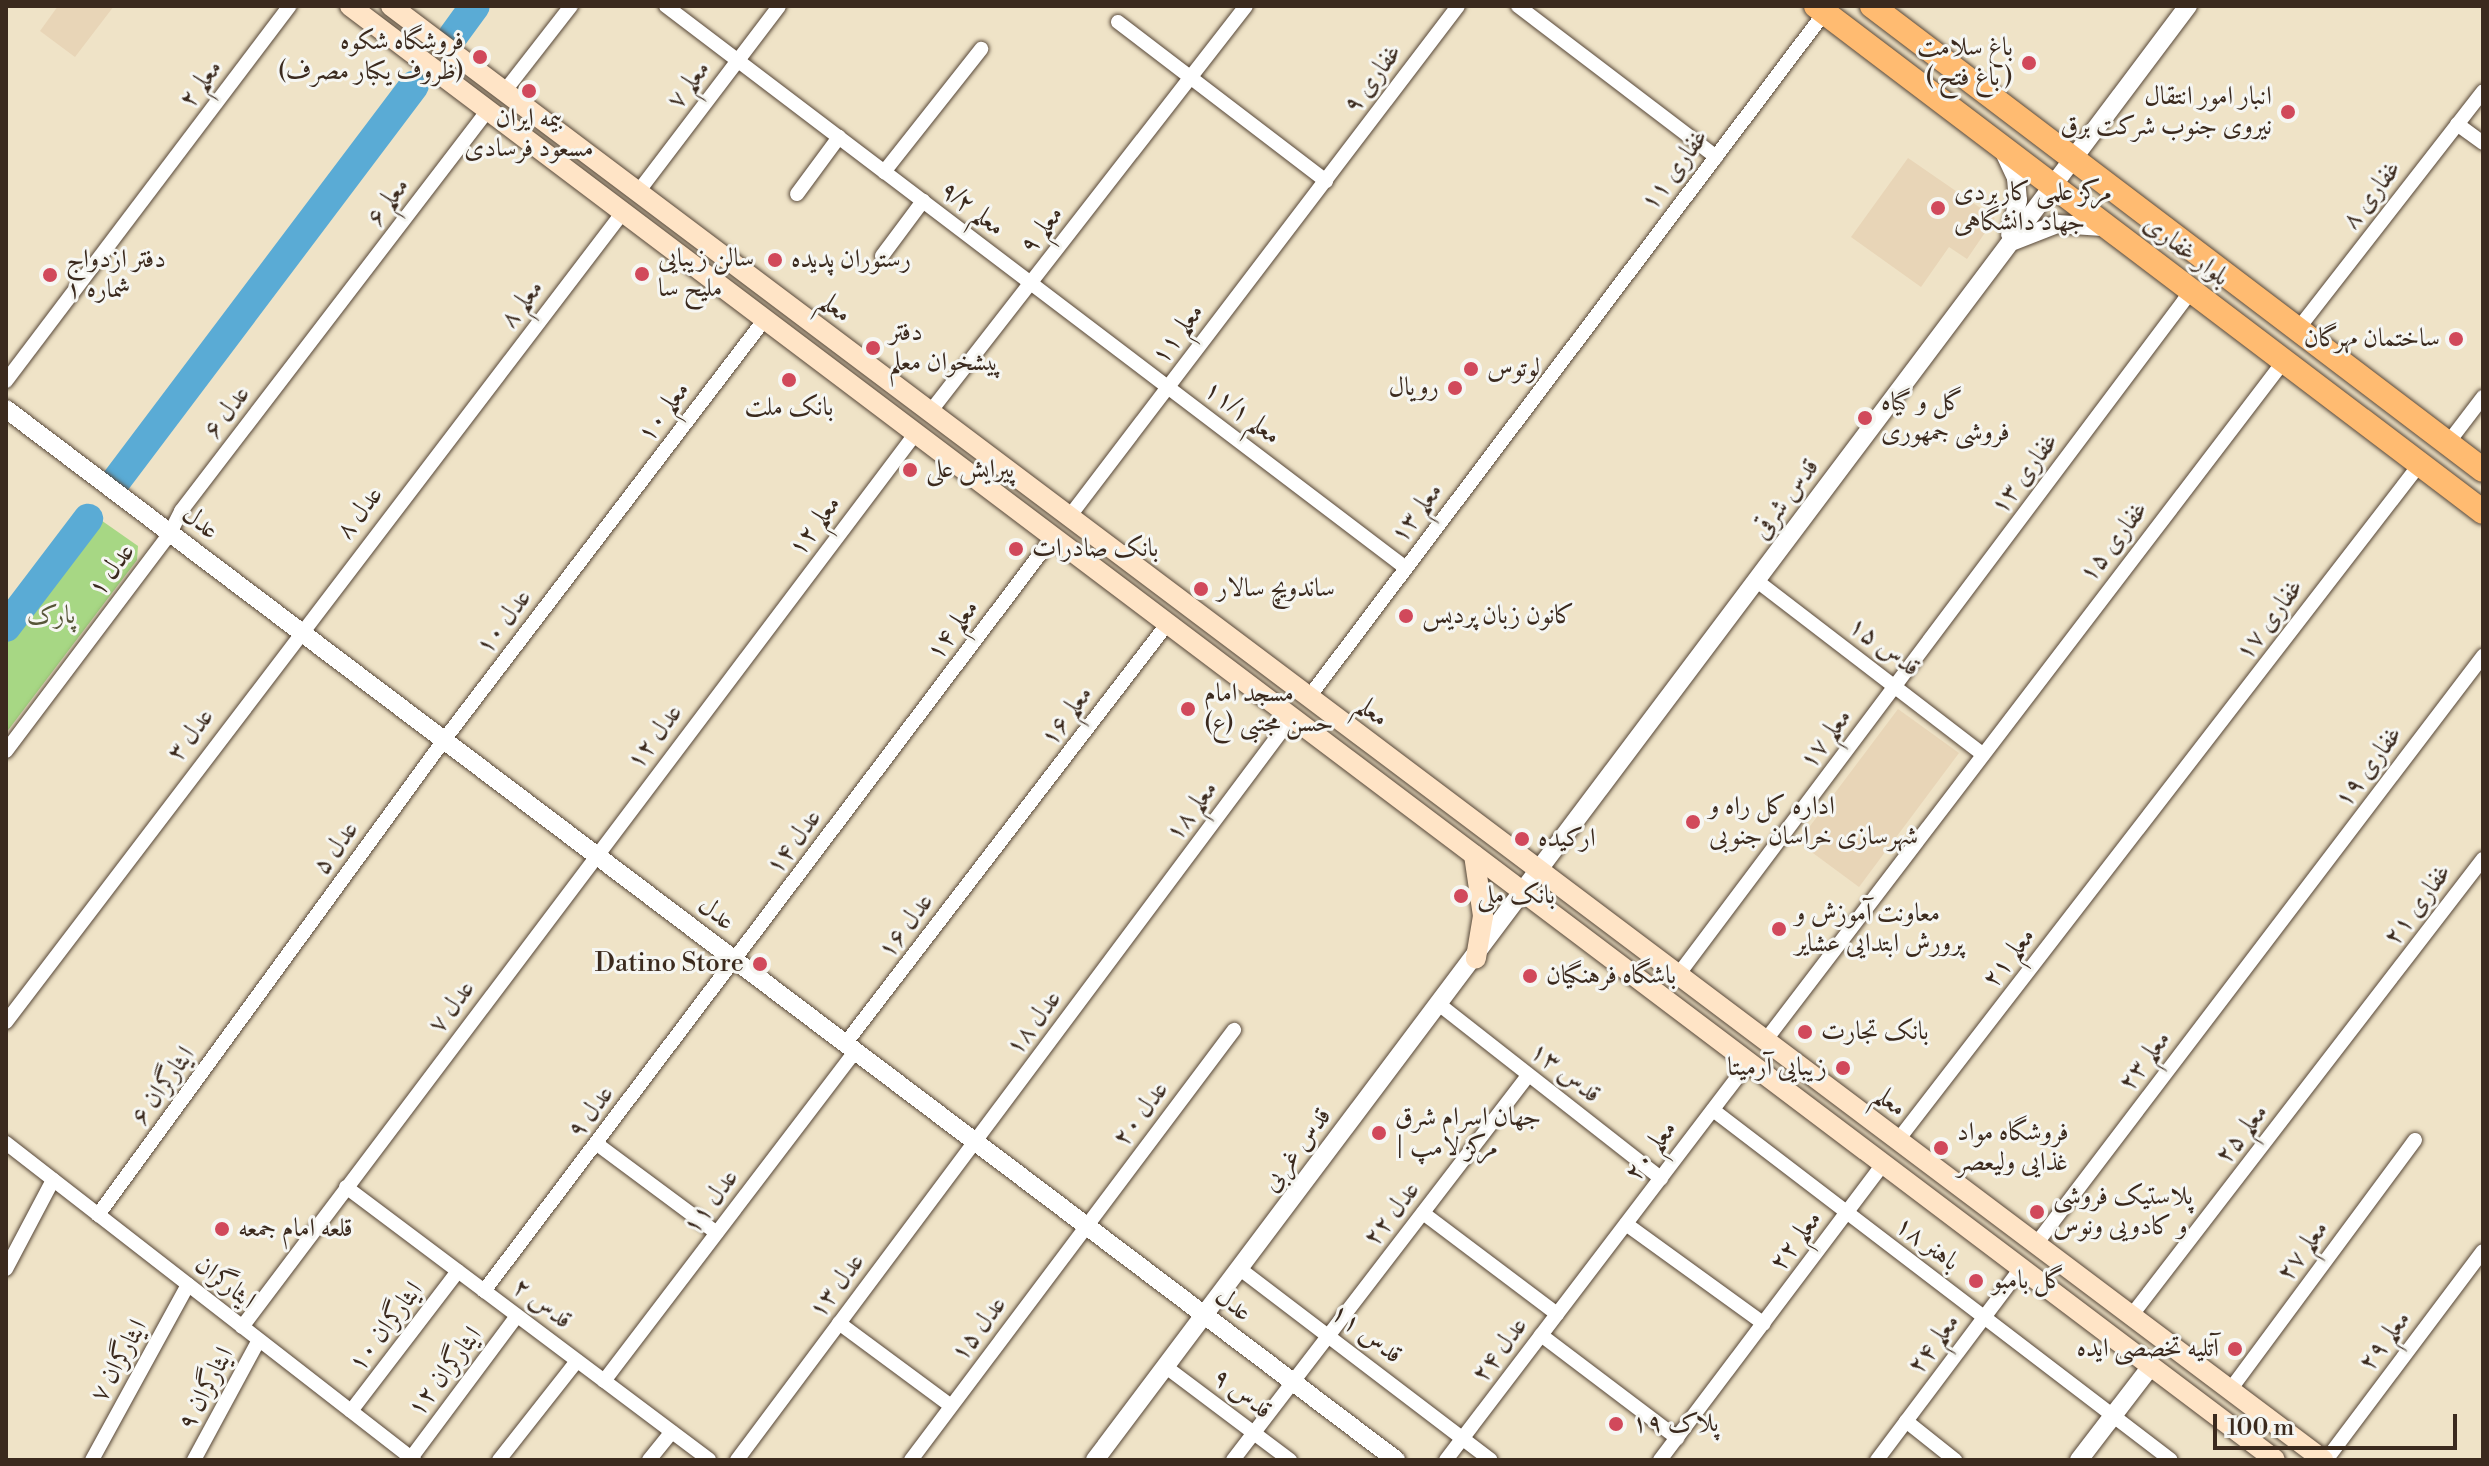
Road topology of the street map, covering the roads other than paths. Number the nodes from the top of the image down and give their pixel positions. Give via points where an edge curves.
1 (290, 6) edge
2 (350, 6) edge
3 (391, 6) edge
4 (571, 6) edge
5 (666, 6) edge
6 (779, 6) edge
7 (1246, 6) edge
8 (1458, 6) edge
9 (1518, 6) edge
10 (1872, 6) edge
11 (2188, 6) edge
12 (1821, 9) edge
13 (1118, 22) dead end
14 (981, 49) dead end
15 (737, 60) junction
16 (1192, 77) junction
17 (2483, 91) edge
18 (504, 92) junction
19 (488, 110) junction
20 (2457, 124) junction
21 (839, 137) junction
22 (1994, 141) junction
23 (2483, 143) edge
24 (1716, 157) junction
25 (2072, 157) junction
26 (884, 172) junction
27 (1326, 181) junction
28 (2052, 184) junction
29 (638, 192) junction
30 (797, 194) dead end
31 (923, 201) junction
32 (623, 212) junction
33 (2121, 237) junction
34 (2003, 251) junction
35 (882, 256) dead end
36 (1032, 284) junction
37 (2192, 290) junction
38 (765, 319) junction
39 (326, 324) joint
40 (2298, 329) junction
41 (1100, 335) joint
42 (1565, 357) joint
43 (2284, 361) junction
44 (6, 381) edge
45 (1168, 387) junction
46 (2483, 397) edge
47 (6, 409) edge
48 (930, 412) junction
49 (459, 425) joint
50 (916, 433) junction
51 (2448, 443) junction
52 (2420, 464) junction
53 (2483, 470) edge
54 (2483, 512) edge
55 (1069, 517) junction
56 (170, 533) junction
57 (602, 533) joint
58 (1053, 537) junction
59 (1406, 568) junction
60 (1757, 581) junction
61 (1168, 623) junction
62 (300, 631) junction
63 (753, 647) joint
64 (2483, 656) edge
65 (1896, 686) junction
66 (1309, 697) junction
67 (1292, 717) junction
68 (444, 740) junction
69 (6, 751) edge
70 (892, 753) joint
71 (1981, 753) junction
72 (2158, 805) joint
73 (1004, 837) joint
74 (596, 855) junction
75 (1474, 855) junction
76 (2483, 859) edge
77 (1541, 872) junction
78 (1525, 893) junction
79 (2293, 907) joint
80 (1131, 933) joint
81 (1476, 958) junction
82 (735, 960) junction
83 (1678, 975) junction
84 (2390, 981) joint
85 (266, 985) joint
86 (1440, 1005) junction
87 (6, 1022) edge
88 (1234, 1030) dead end
89 (1765, 1041) junction
90 (850, 1048) junction
91 (1749, 1062) junction
92 (1528, 1075) junction
93 (1713, 1110) junction
94 (1898, 1140) junction
95 (2415, 1140) dead end
96 (975, 1142) junction
97 (6, 1143) edge
98 (597, 1144) junction
99 (1883, 1164) junction
100 (1661, 1178) junction
101 (53, 1180) junction
102 (346, 1187) junction
103 (1423, 1213) junction
104 (1847, 1213) junction
105 (98, 1215) junction
106 (1626, 1224) junction
107 (1087, 1226) junction
108 (717, 1233) junction
109 (2036, 1244) junction
110 (2483, 1251) edge
111 (2021, 1268) junction
112 (6, 1269) edge
113 (1240, 1269) junction
114 (1592, 1269) joint
115 (458, 1271) junction
116 (188, 1285) junction
117 (484, 1291) junction
118 (1557, 1314) junction
119 (1204, 1315) junction
120 (517, 1316) junction
121 (2131, 1316) junction
122 (1984, 1318) junction
123 (839, 1323) junction
124 (1764, 1324) junction
125 (242, 1327) junction
126 (1541, 1335) junction
127 (1328, 1336) junction
128 (259, 1340) junction
129 (577, 1361) junction
130 (2151, 1366) junction
131 (1166, 1367) junction
132 (604, 1381) junction
133 (1293, 1382) junction
134 (2230, 1390) junction
135 (951, 1406) junction
136 (351, 1411) junction
137 (2112, 1416) junction
138 (1906, 1421) junction
139 (672, 1432) junction
140 (1254, 1433) junction
141 (1462, 1438) junction
142 (1677, 1438) junction
143 (1881, 1455) edge
144 (412, 1459) edge
145 (92, 1460) edge
146 (194, 1460) edge
147 (499, 1460) edge
148 (649, 1460) edge
149 (709, 1460) edge
150 (737, 1460) edge
151 (911, 1460) edge
152 (1095, 1460) edge
153 (1233, 1460) edge
154 (1290, 1460) edge
155 (1396, 1460) edge
156 (1446, 1460) edge
157 (1491, 1460) edge
158 (1660, 1460) edge
159 (1955, 1460) edge
160 (2079, 1460) edge
161 (2171, 1460) edge
162 (2275, 1460) edge
163 (2324, 1460) edge

1 - 44 street, معلم ۲
2 - 19 main road, معلم
3 - 18 main road, معلم
4 - 18 street
5 - 15 street, معلم ۹/۲
6 - 15 street, معلم ۷
7 - 16 street, معلم ۹
8 - 27 street, غفاری ۹
9 - 24 street
10 - 25 main road, بلوار غفاری
11 - 25 street, قدس شرقی
12 - 22 main road, بلوار غفاری
12 - 24 street, غفاری ۱۱
13 - 16 street
14 - 26 street
15 - 21 street, معلم ۹/۲
15 - 29 street, معلم ۷
16 - 27 street
16 - 36 street, معلم ۹
17 - 20 street, غفاری ۸
18 - 29 main road, معلم
19 - 32 main road, معلم
19 - 39 street, معلم ۶
20 - 23 street
20 - 40 street, غفاری ۸
21 - 26 street, معلم ۹/۲
21 - 30 street
22 - 28 main road, بلوار غفاری
22 - 34 street via 2016,178 2015,223
24 - 42 street, غفاری ۱۱
25 - 28 street, قدس شرقی
25 - 40 main road, بلوار غفاری
26 - 31 street, معلم ۹/۲
27 - 45 street, معلم ۱۱
28 - 33 main road, بلوار غفاری
28 - 34 street, قدس شرقی
29 - 48 main road, معلم
31 - 35 street
31 - 36 street, معلم ۹/۲
32 - 38 main road, معلم
32 - 49 street, معلم ۸
33 - 34 street via 2098,224 2057,224 2019,235
33 - 37 main road, بلوار غفاری
34 - 60 street, قدس شرقی
36 - 41 street, معلم ۹/۲
36 - 48 street, معلم ۹
37 - 43 main road, بلوار غفاری
37 - 65 street, غفاری ۱۳
38 - 50 main road, معلم
38 - 57 street, معلم ۱۰
39 - 56 street, عدل ۶ via 181,511
40 - 51 main road, بلوار غفاری
41 - 45 street, معلم ۱۱/۱
42 - 59 street, معلم ۱۳
43 - 52 main road, بلوار غفاری
43 - 71 street, غفاری ۱۵
45 - 55 street, معلم ۱۱
45 - 59 street, معلم ۱۱/۱
46 - 51 street
47 - 56 street, عدل
48 - 55 main road, معلم
49 - 62 street, عدل ۸
50 - 58 main road, معلم
50 - 63 street, معلم ۱۲
51 - 53 main road, بلوار غفاری
52 - 54 main road, بلوار غفاری
52 - 72 street, غفاری ۱۷
55 - 66 main road, معلم
56 - 62 street, عدل
56 - 69 street, عدل ۱
57 - 68 street, عدل ۱۰
58 - 61 main road, معلم
58 - 70 street, معلم ۱۴
59 - 66 street, معلم ۱۳
60 - 65 street, قدس ۱۵
60 - 77 street, قدس شرقی
61 - 67 main road, معلم
61 - 73 street, معلم ۱۶‌
62 - 68 street, عدل
62 - 87 street, عدل ۳
63 - 74 street, عدل ۱۲
64 - 79 street, غفاری ۱۹
65 - 71 street, قدس ۱۵
65 - 83 street, معلم ۱۷
66 - 77 main road, معلم
67 - 75 main road, معلم
67 - 80 street, معلم ۱۸
68 - 74 street, عدل
68 - 85 street, عدل ۵
70 - 82 street, عدل ۱۴
71 - 89 street, غفاری ۱۵
72 - 94 street, معلم ۲۱
73 - 90 street, عدل ۱۶
74 - 82 street, عدل
74 - 102 street, عدل ۷
75 - 78 main road, معلم
75 - 81 main road via 1483,916
76 - 84 street, غفاری ۲۱
77 - 78 street, قدس غربی
77 - 83 main road, معلم
78 - 81 street, قدس غربی
78 - 91 main road, معلم
79 - 109 street, معلم ۲۳
80 - 96 street, عدل ۱۸
81 - 86 street, قدس غربی
82 - 90 street, عدل
82 - 98 street, عدل ۹
83 - 89 main road, معلم
84 - 121 street, معلم ۲۵
85 - 105 street, ایثارگران ۶
86 - 92 street, قدس ۱۳
86 - 113 street, قدس غربی
88 - 107 street, عدل ۲۰
89 - 94 main road, معلم
90 - 96 street, عدل
90 - 108 street, عدل ۱۱
91 - 93 street, معلم ۲۰
91 - 99 main road, معلم
92 - 100 street, قدس ۱۳
92 - 103 street, عدل ۲۲
93 - 100 street, معلم ۲۰
93 - 104 street, باهنر ۱۸
94 - 109 main road, معلم
95 - 134 street, معلم ۲۷
96 - 107 street, عدل
96 - 123 street, عدل ۱۳
97 - 101 street, ایثارگران
98 - 108 street
98 - 117 street, عدل ۹
99 - 104 street, معلم ۲۲
99 - 111 main road, معلم
100 - 106 street, معلم ۲۰
101 - 105 street, ایثارگران
101 - 112 street
102 - 115 street, قدس ۲
102 - 125 street, عدل ۷
103 - 118 street
103 - 127 street, عدل ۲۲
104 - 122 street, باهنر ۱۸
104 - 124 street, معلم ۲۲
105 - 116 street, ایثارگران
106 - 114 street, معلم ۲۰
106 - 124 street
107 - 119 street, عدل
107 - 135 street, عدل ۱۵
108 - 132 street, عدل ۱۱
109 - 121 main road, معلم
110 - 163 street, معلم ۲۹
111 - 122 street, معلم ۲۴
111 - 130 main road, معلم
113 - 119 street, قدس غربی
113 - 127 street, قدس ۱۱
114 - 118 street, عدل ۲۴
115 - 117 street, قدس ۲
115 - 136 street, ایثارگران ۱۰
116 - 125 street, ایثارگران
116 - 145 street, ایثارگران ۷
117 - 120 street, قدس ۲
118 - 126 street, عدل ۲۴
119 - 131 street, قدس غربی
119 - 133 street, عدل
120 - 129 street, قدس ۲
120 - 144 street, ایثارگران ۱۲
121 - 134 main road, معلم
122 - 137 street, باهنر ۱۸
122 - 138 street, معلم ۲۴
123 - 135 street
123 - 150 street, عدل ۱۳
124 - 142 street, معلم ۲۲
125 - 128 street, ایثارگران
126 - 141 street, عدل ۲۴
126 - 142 street
127 - 133 street, عدل ۲۲
127 - 141 street, قدس ۱۱
128 - 136 street, ایثارگران
128 - 146 street, ایثارگران ۹
129 - 132 street, قدس ۲
129 - 147 street
130 - 137 street
130 - 162 main road, معلم
131 - 140 street, قدس ۹
131 - 152 street, قدس غربی
132 - 139 street, قدس ۲
133 - 140 street, عدل ۲۲
133 - 155 street, عدل
134 - 163 main road, معلم
135 - 151 street, عدل ۱۵
136 - 144 street, ایثارگران
137 - 160 street
137 - 161 street, باهنر ۱۸
138 - 143 street, معلم ۲۴
138 - 159 street
139 - 148 street
139 - 149 street, قدس ۲
140 - 153 street, عدل ۲۲
140 - 154 street, قدس ۹
141 - 156 street, عدل ۲۴
141 - 157 street, قدس ۱۱
142 - 158 street, معلم ۲۲

